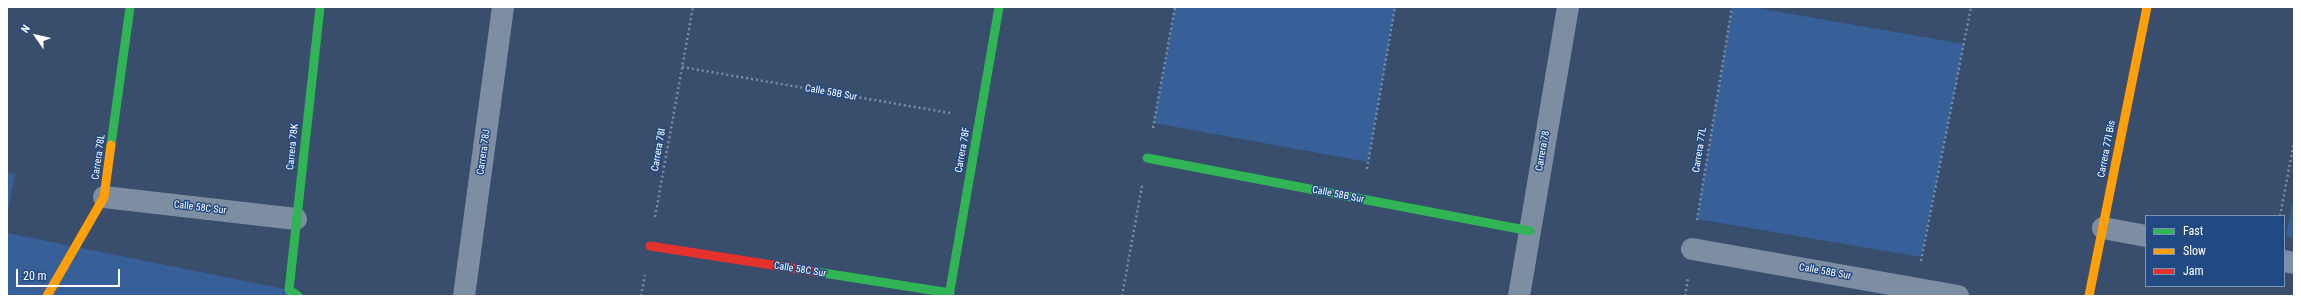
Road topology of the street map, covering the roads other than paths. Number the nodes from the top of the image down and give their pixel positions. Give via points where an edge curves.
1 (130, 7) edge
2 (320, 7) edge
3 (503, 7) edge
4 (999, 7) edge
5 (1568, 7) edge
6 (2147, 7) edge
7 (1147, 158) dead end
8 (104, 197) junction
9 (296, 219) junction
10 (2103, 228) junction
11 (1530, 231) junction
12 (2145, 236) edge
13 (650, 246) road end
14 (1692, 249) road end
15 (950, 295) edge
16 (47, 296) edge
17 (298, 296) edge
18 (464, 296) edge
19 (1519, 296) edge
20 (1958, 296) edge
21 (2089, 296) edge

1 - 8 street, Carrera 78L
2 - 9 street, Carrera 78K
3 - 18 street, Carrera 78J
4 - 15 street, Carrera 78F
5 - 11 street, Carrera 78
6 - 10 street, Carrera 77I Bis
7 - 11 street, Calle 58B Sur
8 - 9 street, Calle 58C Sur
8 - 16 street, Carrera 78L
9 - 17 street, Carrera 78K via 289,290
10 - 12 street
10 - 21 street, Carrera 77I Bis
11 - 19 street, Carrera 78
13 - 15 street, Calle 58C Sur
14 - 20 street, Calle 58B Sur

